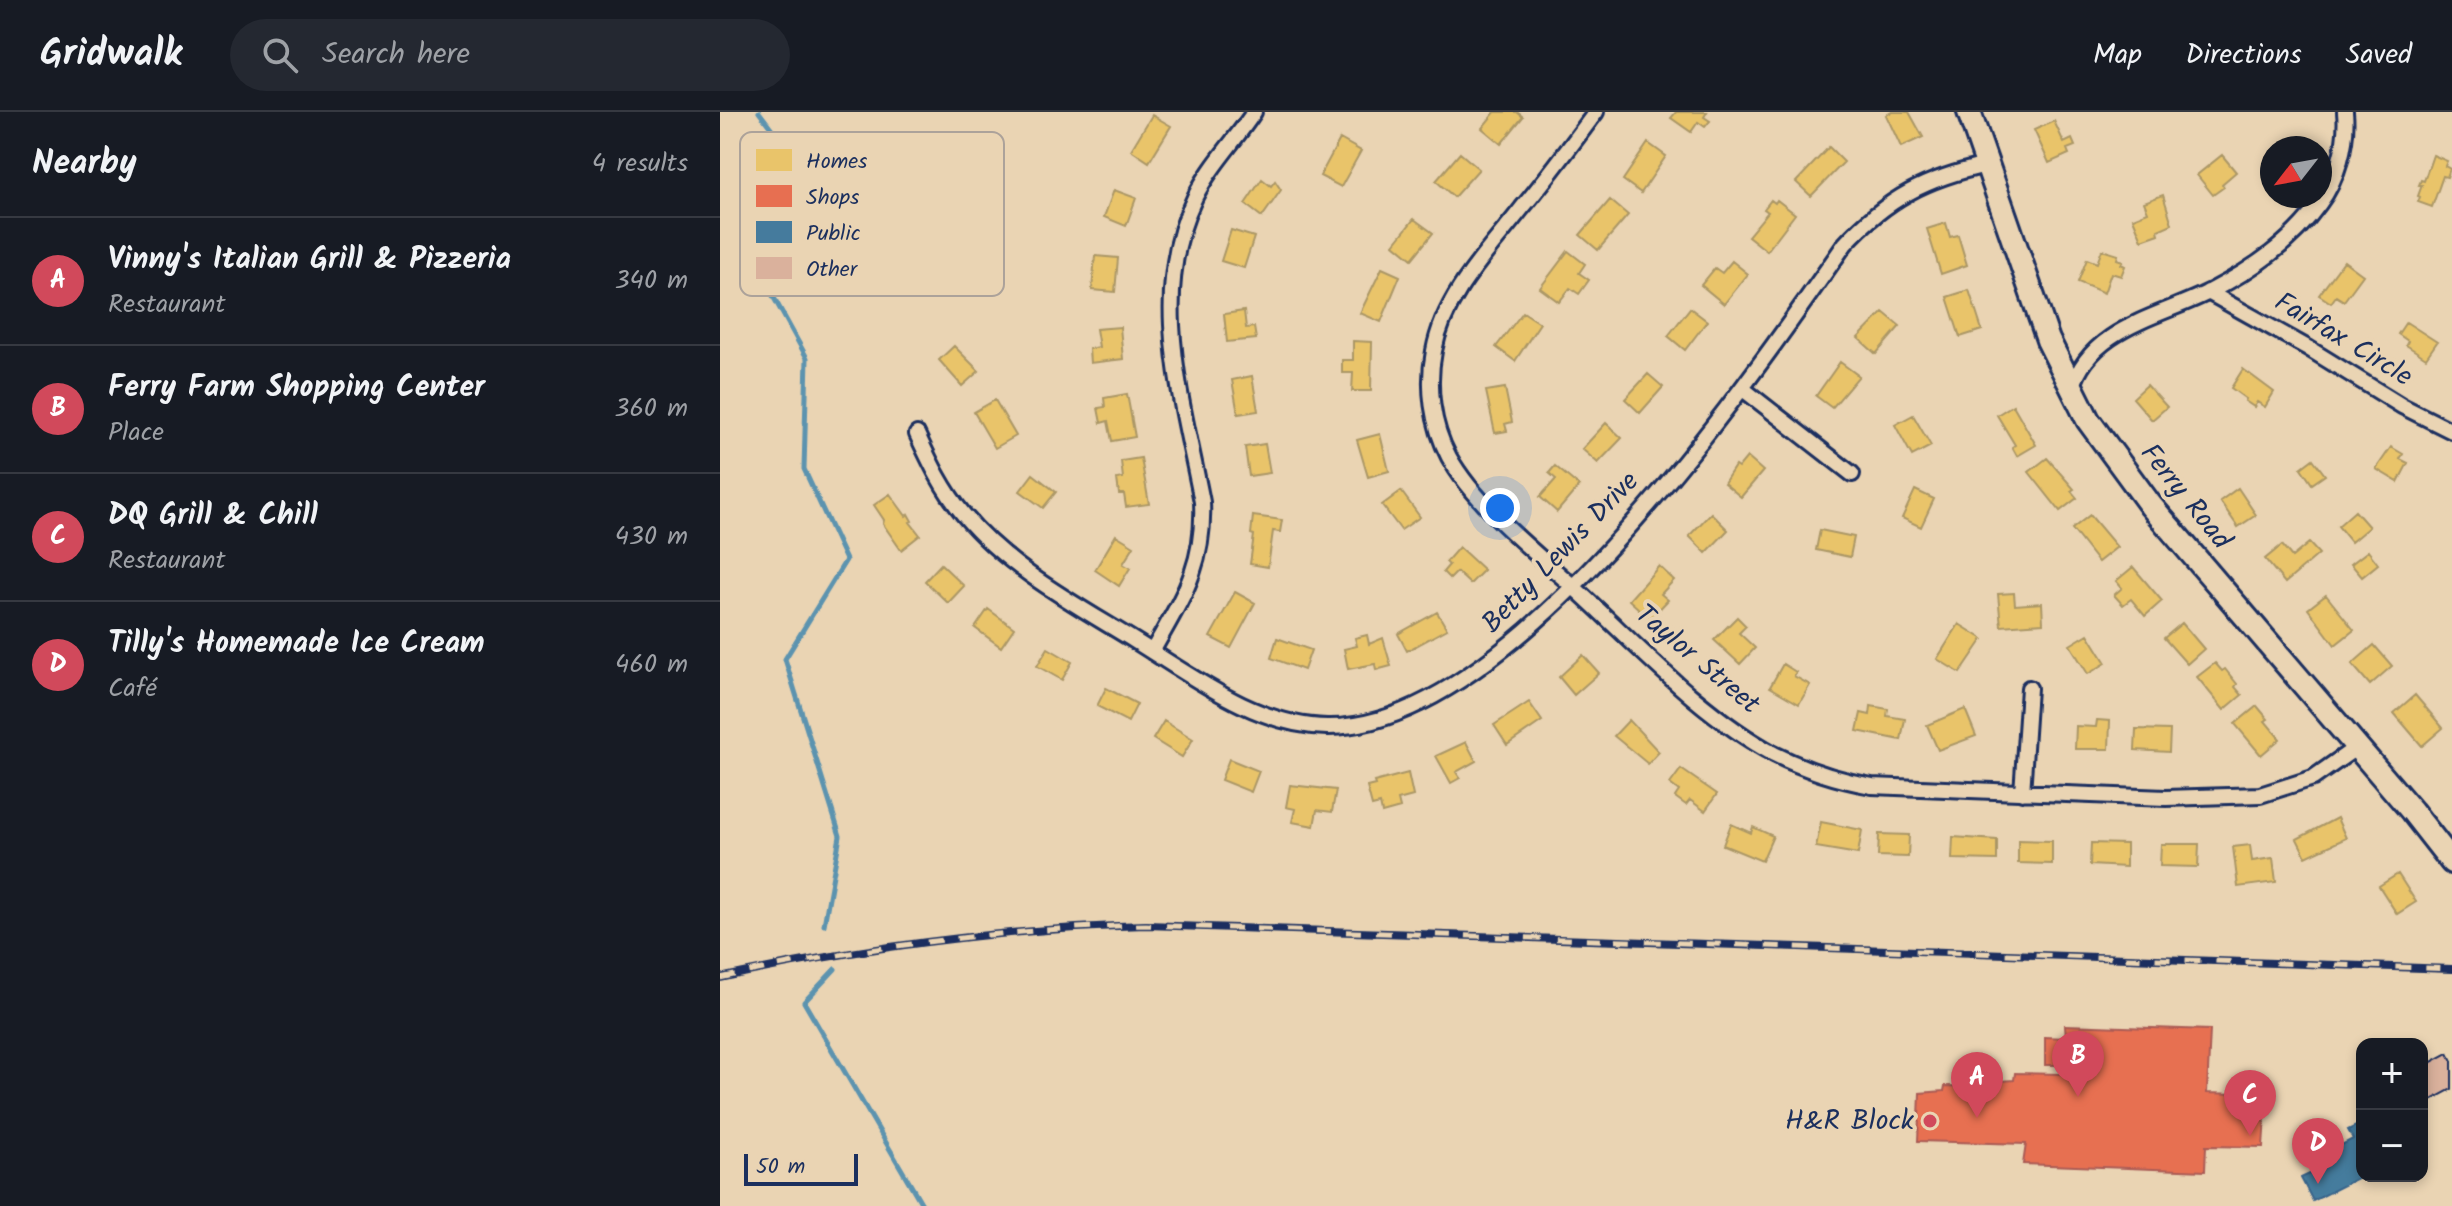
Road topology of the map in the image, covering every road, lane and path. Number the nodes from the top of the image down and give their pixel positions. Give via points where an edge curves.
1 (1254, 112) edge
2 (1596, 112) edge
3 (1969, 112) edge
4 (2345, 113) edge
5 (1987, 165) junction
6 (2208, 292) junction
7 (1743, 389) junction
8 (2071, 390) junction
9 (2452, 431) edge
10 (917, 434) dead end
11 (1852, 474) dead end
12 (1572, 586) junction
13 (1152, 652) junction
14 (2029, 688) dead end
15 (2357, 747) junction
16 (2022, 793) junction
17 (2452, 862) edge

1 - 13 street via 1195,195 1175,251 1174,353 1203,526 1192,578
2 - 12 street, Taylor Street via 1460,287 1440,325 1431,367 1434,414 1460,475
3 - 5 main road, Ferry Road
4 - 6 street via 2333,181 2311,215 2270,256
5 - 7 street, Betty Lewis Drive via 1929,181 1883,207 1861,227
5 - 8 main road, Ferry Road via 2039,316
6 - 8 street via 2107,338 2083,362
6 - 9 street, Fairfax Circle
7 - 11 street
7 - 12 street, Betty Lewis Drive
8 - 15 main road, Ferry Road via 2141,493
10 - 13 street, Betty Lewis Drive via 943,486 979,532 1020,567
12 - 13 street, Betty Lewis Drive via 1514,643 1458,682 1397,712 1346,726 1299,725 1262,713
12 - 16 street, Taylor Street via 1708,710 1807,769 1872,786
14 - 16 street
15 - 16 street, Taylor Street via 2313,778 2260,795
15 - 17 main road, Ferry Road

